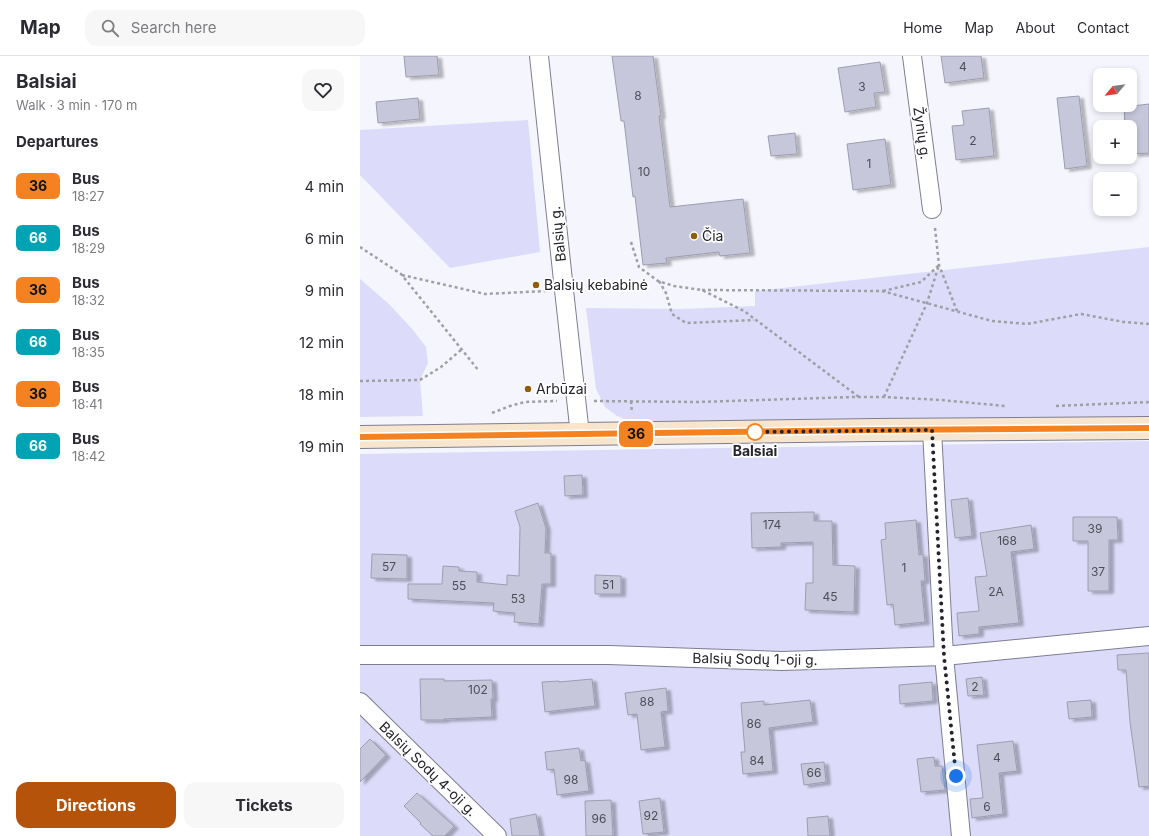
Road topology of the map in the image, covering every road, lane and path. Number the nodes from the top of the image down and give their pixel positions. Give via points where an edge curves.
1 (539, 56) edge
2 (912, 56) edge
3 (932, 209) joint
4 (631, 242) dead end
5 (360, 247) edge
6 (940, 265) junction
7 (401, 274) junction
8 (658, 281) junction
9 (564, 290) junction
10 (702, 290) junction
11 (882, 291) junction
12 (927, 303) junction
13 (957, 312) junction
14 (755, 320) junction
15 (1149, 324) edge
16 (461, 350) junction
17 (479, 371) dead end
18 (360, 381) edge
19 (860, 397) junction
20 (884, 397) junction
21 (576, 400) junction
22 (1149, 402) edge
23 (1007, 406) dead end
24 (1053, 406) dead end
25 (487, 415) dead end
26 (1149, 428) edge
27 (932, 430) junction
28 (580, 435) junction
29 (360, 437) edge
30 (1149, 636) edge
31 (360, 655) edge
32 (944, 656) junction
33 (360, 702) edge
34 (497, 836) edge
35 (961, 836) edge

1 - 9 street, Balsių g.
2 - 3 street, Žynių g.
3 - 6 path
4 - 8 path via 639,267
5 - 7 path
6 - 11 path via 921,282
6 - 12 path
6 - 13 path
7 - 9 path via 485,294
7 - 16 path
8 - 10 path
8 - 14 path via 666,293 672,314 686,323
9 - 21 street, Balsių g.
10 - 11 path
10 - 14 path via 744,311
11 - 12 path
12 - 13 path
12 - 20 path
13 - 15 path via 992,321 1027,324 1081,314
14 - 19 path
16 - 17 path
16 - 18 path via 420,380
19 - 20 path
19 - 21 path via 698,402
20 - 23 path
21 - 25 path via 525,402
21 - 28 street, Balsių g.
22 - 24 path
26 - 27 main road
27 - 28 main road
27 - 32 street
28 - 29 main road
30 - 32 street, Balsių Sodų 1-oji g.
31 - 32 street, Balsių Sodų 1-oji g. via 609,656 782,661
32 - 35 street
33 - 34 street, Balsių Sodų 4-oji g.

